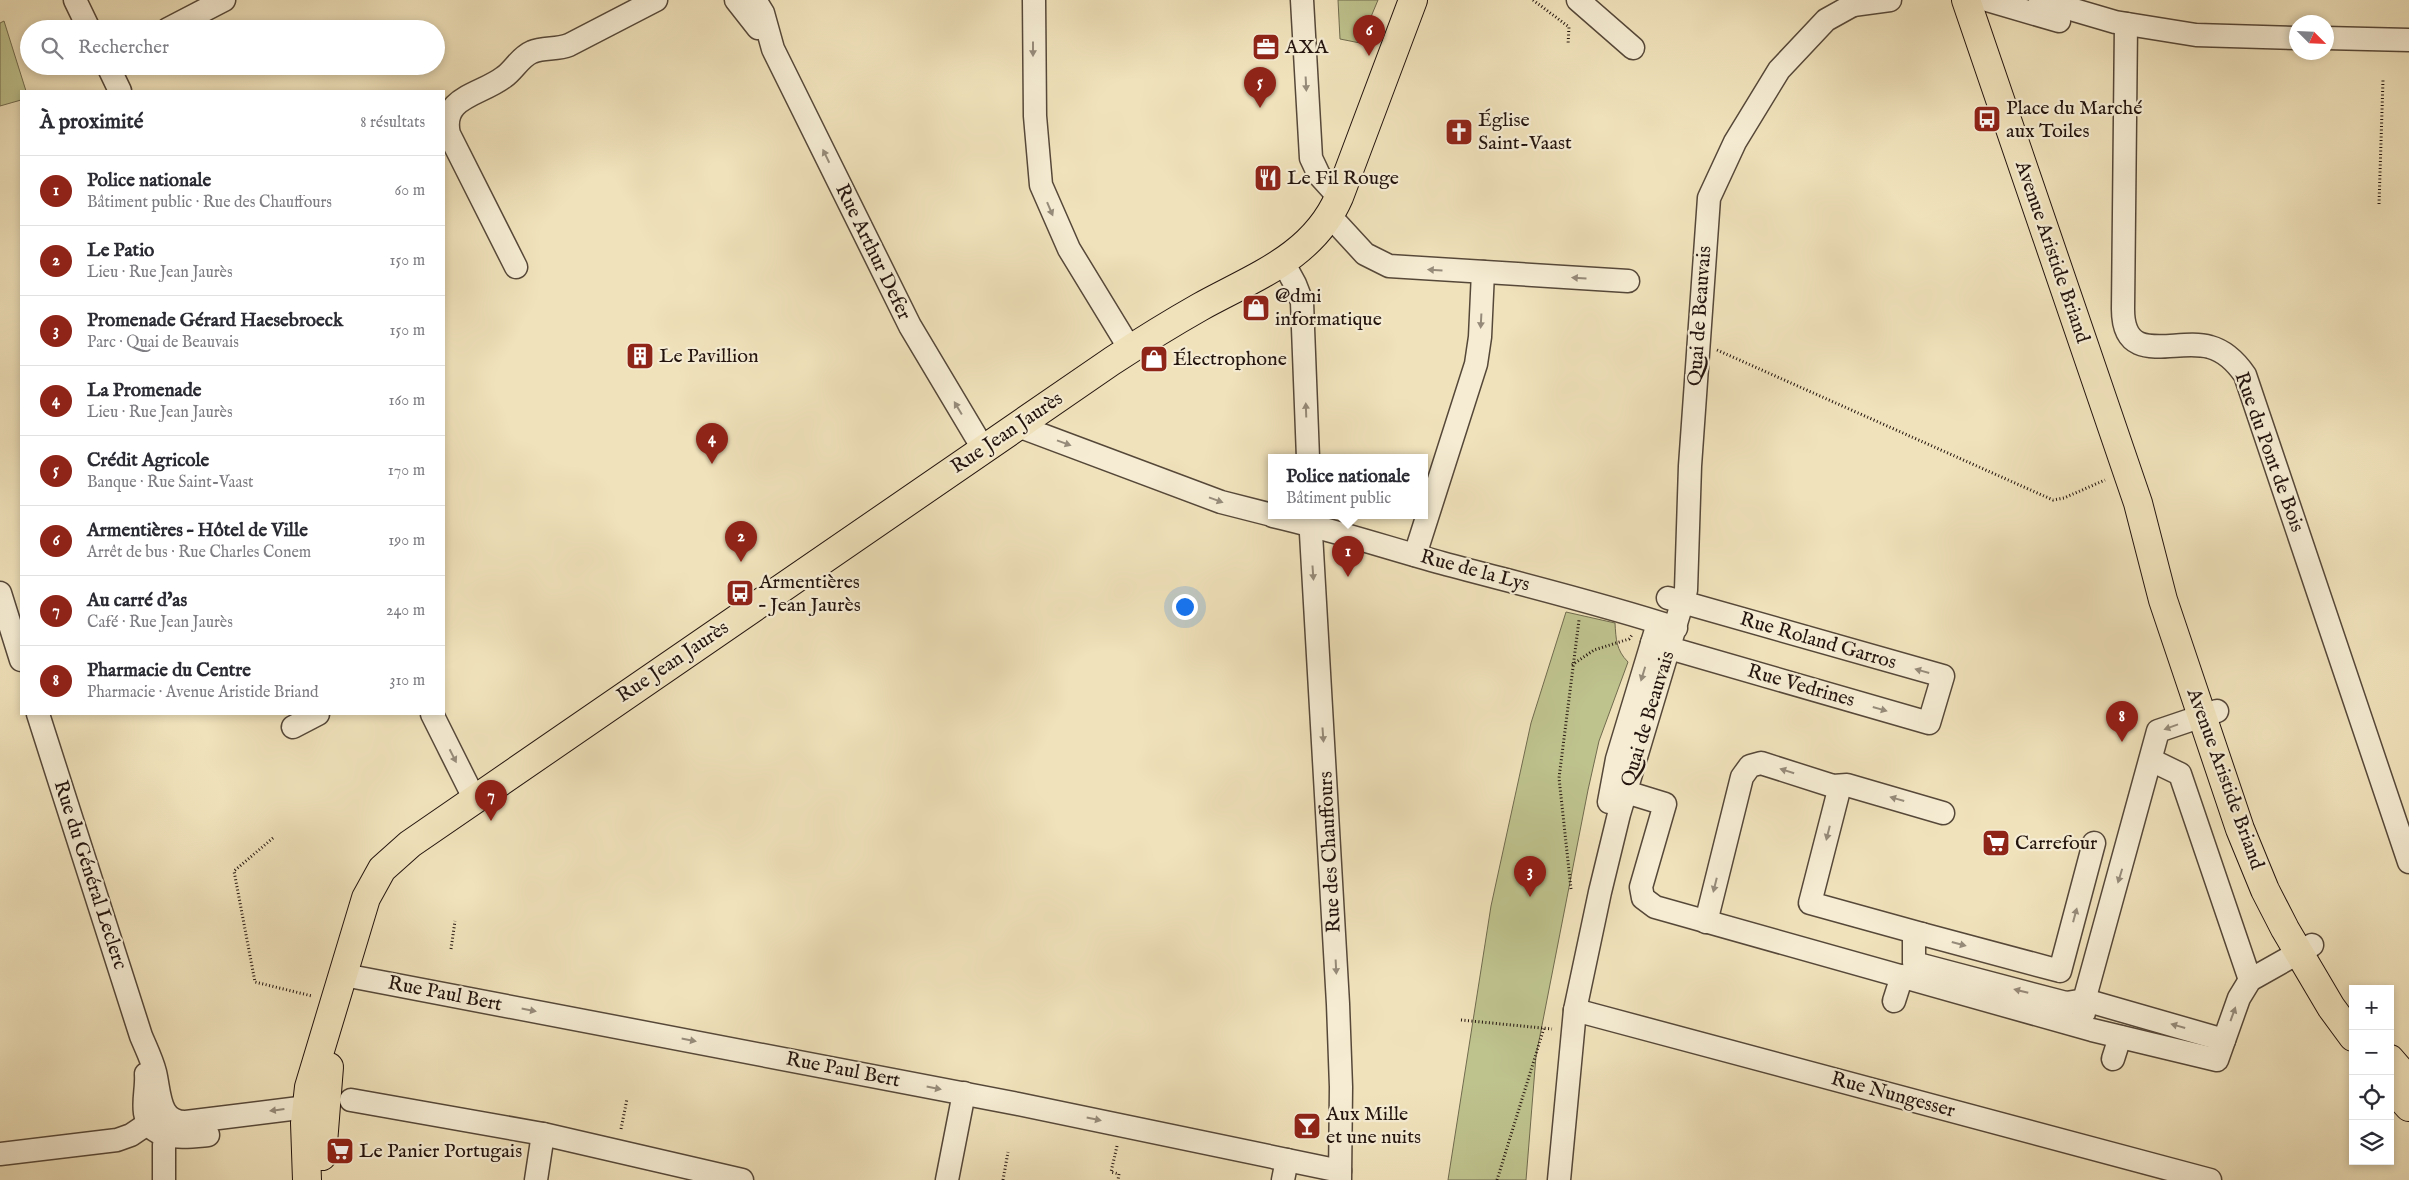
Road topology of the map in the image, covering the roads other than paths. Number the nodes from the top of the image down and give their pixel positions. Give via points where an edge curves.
1 (75, 0) edge
2 (224, 0) edge
3 (656, 0) edge
4 (736, 0) edge
5 (755, 0) edge
6 (1034, 0) edge
7 (1302, 0) edge
8 (1413, 0) edge
9 (1578, 0) edge
10 (1890, 0) edge
11 (1966, 0) edge
12 (1987, 0) edge
13 (2040, 0) edge
14 (1857, 2) edge
15 (2101, 16) edge
16 (85, 20) edge
17 (185, 20) edge
18 (2126, 30) junction
19 (2289, 38) edge
20 (2334, 38) edge
21 (2409, 40) edge
22 (1633, 48) dead end
23 (772, 49) junction
24 (112, 75) edge
25 (120, 90) edge
26 (1335, 207) junction
27 (1283, 262) junction
28 (516, 267) dead end
29 (1483, 272) junction
30 (1628, 281) dead end
31 (1130, 350) junction
32 (1018, 426) junction
33 (984, 450) junction
34 (1308, 454) edge
35 (1428, 514) edge
36 (1268, 515) edge
37 (1426, 519) edge
38 (1310, 520) edge
39 (1415, 555) junction
40 (0, 593) edge
41 (1675, 601) junction
42 (1660, 632) junction
43 (20, 657) edge
44 (1935, 702) joint
45 (2209, 713) junction
46 (38, 715) edge
47 (316, 715) edge
48 (432, 715) edge
49 (293, 727) dead end
50 (2150, 760) junction
51 (1840, 786) junction
52 (1618, 790) junction
53 (474, 798) junction
54 (1944, 813) dead end
55 (2094, 843) dead end
56 (2409, 862) edge
57 (1706, 922) junction
58 (1922, 934) junction
59 (2305, 949) junction
60 (1902, 976) junction
61 (2250, 980) junction
62 (332, 988) junction
63 (1894, 1002) dead end
64 (2349, 1003) edge
65 (2084, 1004) junction
66 (1575, 1010) junction
67 (2064, 1022) junction
68 (2092, 1030) junction
69 (2349, 1032) edge
70 (2120, 1037) junction
71 (2224, 1040) junction
72 (2113, 1059) dead end
73 (2394, 1064) edge
74 (2409, 1081) edge
75 (2394, 1090) edge
76 (964, 1093) junction
77 (2409, 1107) edge
78 (323, 1111) junction
79 (163, 1123) junction
80 (543, 1134) junction
81 (3, 1152) edge
82 (1285, 1170) edge
83 (1340, 1176) edge
84 (164, 1180) edge
85 (307, 1180) edge
86 (320, 1180) edge
87 (536, 1180) edge
88 (742, 1180) edge
89 (947, 1180) edge
90 (1559, 1180) edge
91 (2210, 1180) edge

1 - 16 street
2 - 17 street
3 - 28 street via 569,45 525,55 506,76 456,104 449,113 449,134
4 - 23 street, Rue Arthur Defer
5 - 23 street, Rue Arthur Defer via 763,13
6 -> 31 street via 1034,106 1041,185 1069,249
7 -> 26 street via 1311,158
8 - 26 main road, Rue Jean Jaurès
9 - 22 street
10 - 14 street
11 - 45 main road, Avenue Aristide Briand via 2138,504 2177,594
12 - 15 street
13 - 15 street
14 - 41 street, Quai de Beauvais via 1819,26 1771,81 1712,188 1707,206 1686,545 1687,578
15 - 18 street
18 - 19 street
18 - 56 street, Rue du Pont de Bois via 2125,326 2132,339 2144,346 2210,347 2228,355 2245,375
20 - 21 street
33 -> 23 street, Rue Arthur Defer via 910,326
24 - 25 street
26 - 27 main road, Rue Jean Jaurès via 1312,240
29 -> 26 street via 1400,268 1379,263 1365,254
27 - 31 main road, Rue Jean Jaurès
34 -> 27 street via 1302,302
30 -> 29 street
29 -> 35 street via 1476,364
31 - 32 main road, Rue Jean Jaurès
32 - 33 main road, Rue Jean Jaurès
32 -> 36 street, Rue de la Lys via 1222,502
33 - 53 main road, Rue Jean Jaurès
37 -> 39 street
38 - 39 street, Rue de la Lys
38 -> 83 street, Rue des Chauffours via 1337,985
39 - 42 street, Rue de la Lys via 1583,600
40 - 43 street
41 - 42 street, Quai de Beauvais
44 -> 41 street, Rue Roland Garros via 1943,676
42 -> 44 street, Rue Vedrines via 1816,691 1929,723
42 - 52 street, Quai de Beauvais
45 -> 50 street via 2158,731
45 - 59 main road, Avenue Aristide Briand via 2300,922
46 - 79 street, Rue du Général Leclerc via 141,1036 147,1078 145,1112
47 - 49 street
48 -> 53 street
50 - 61 street via 2180,774
50 -> 65 street
54 -> 51 street via 1847,785
51 -> 57 street via 1761,763 1750,766 1742,777
51 -> 58 street via 1810,903
52 - 57 street via 1665,804 1641,887 1643,898 1655,907
52 - 66 street, Quai de Beauvais
53 - 62 main road, Rue Jean Jaurès via 396,854 382,869 366,898
58 -> 55 street via 2060,971
57 - 60 street
65 -> 58 street via 2066,1003 1920,966 1914,963 1914,941
59 - 61 street
59 - 64 main road, Avenue Aristide Briand
59 - 69 main road, Avenue Aristide Briand via 2331,1007
60 - 63 street
60 - 67 street
71 -> 61 street via 2239,998
62 -> 76 street, Rue Paul Bert
62 - 78 main road, Rue Jean Jaurès
65 - 67 street
65 - 68 street
71 -> 65 street
66 - 90 street, Quai de Beauvais
66 - 91 street, Rue Nungesser
67 - 68 street
68 - 70 street
70 - 71 street via 2217,1060
70 - 72 street
73 - 74 main road
75 - 77 main road
76 -> 82 street, Rue Paul Bert via 1121,1124
76 - 89 street
78 - 79 street via 186,1137
78 - 80 street
78 - 85 main road
78 - 86 main road
79 - 81 street via 117,1140
79 - 84 street, Rue du Général Leclerc
80 - 87 street
80 - 88 street
82 - 83 street, Rue Paul Bert

